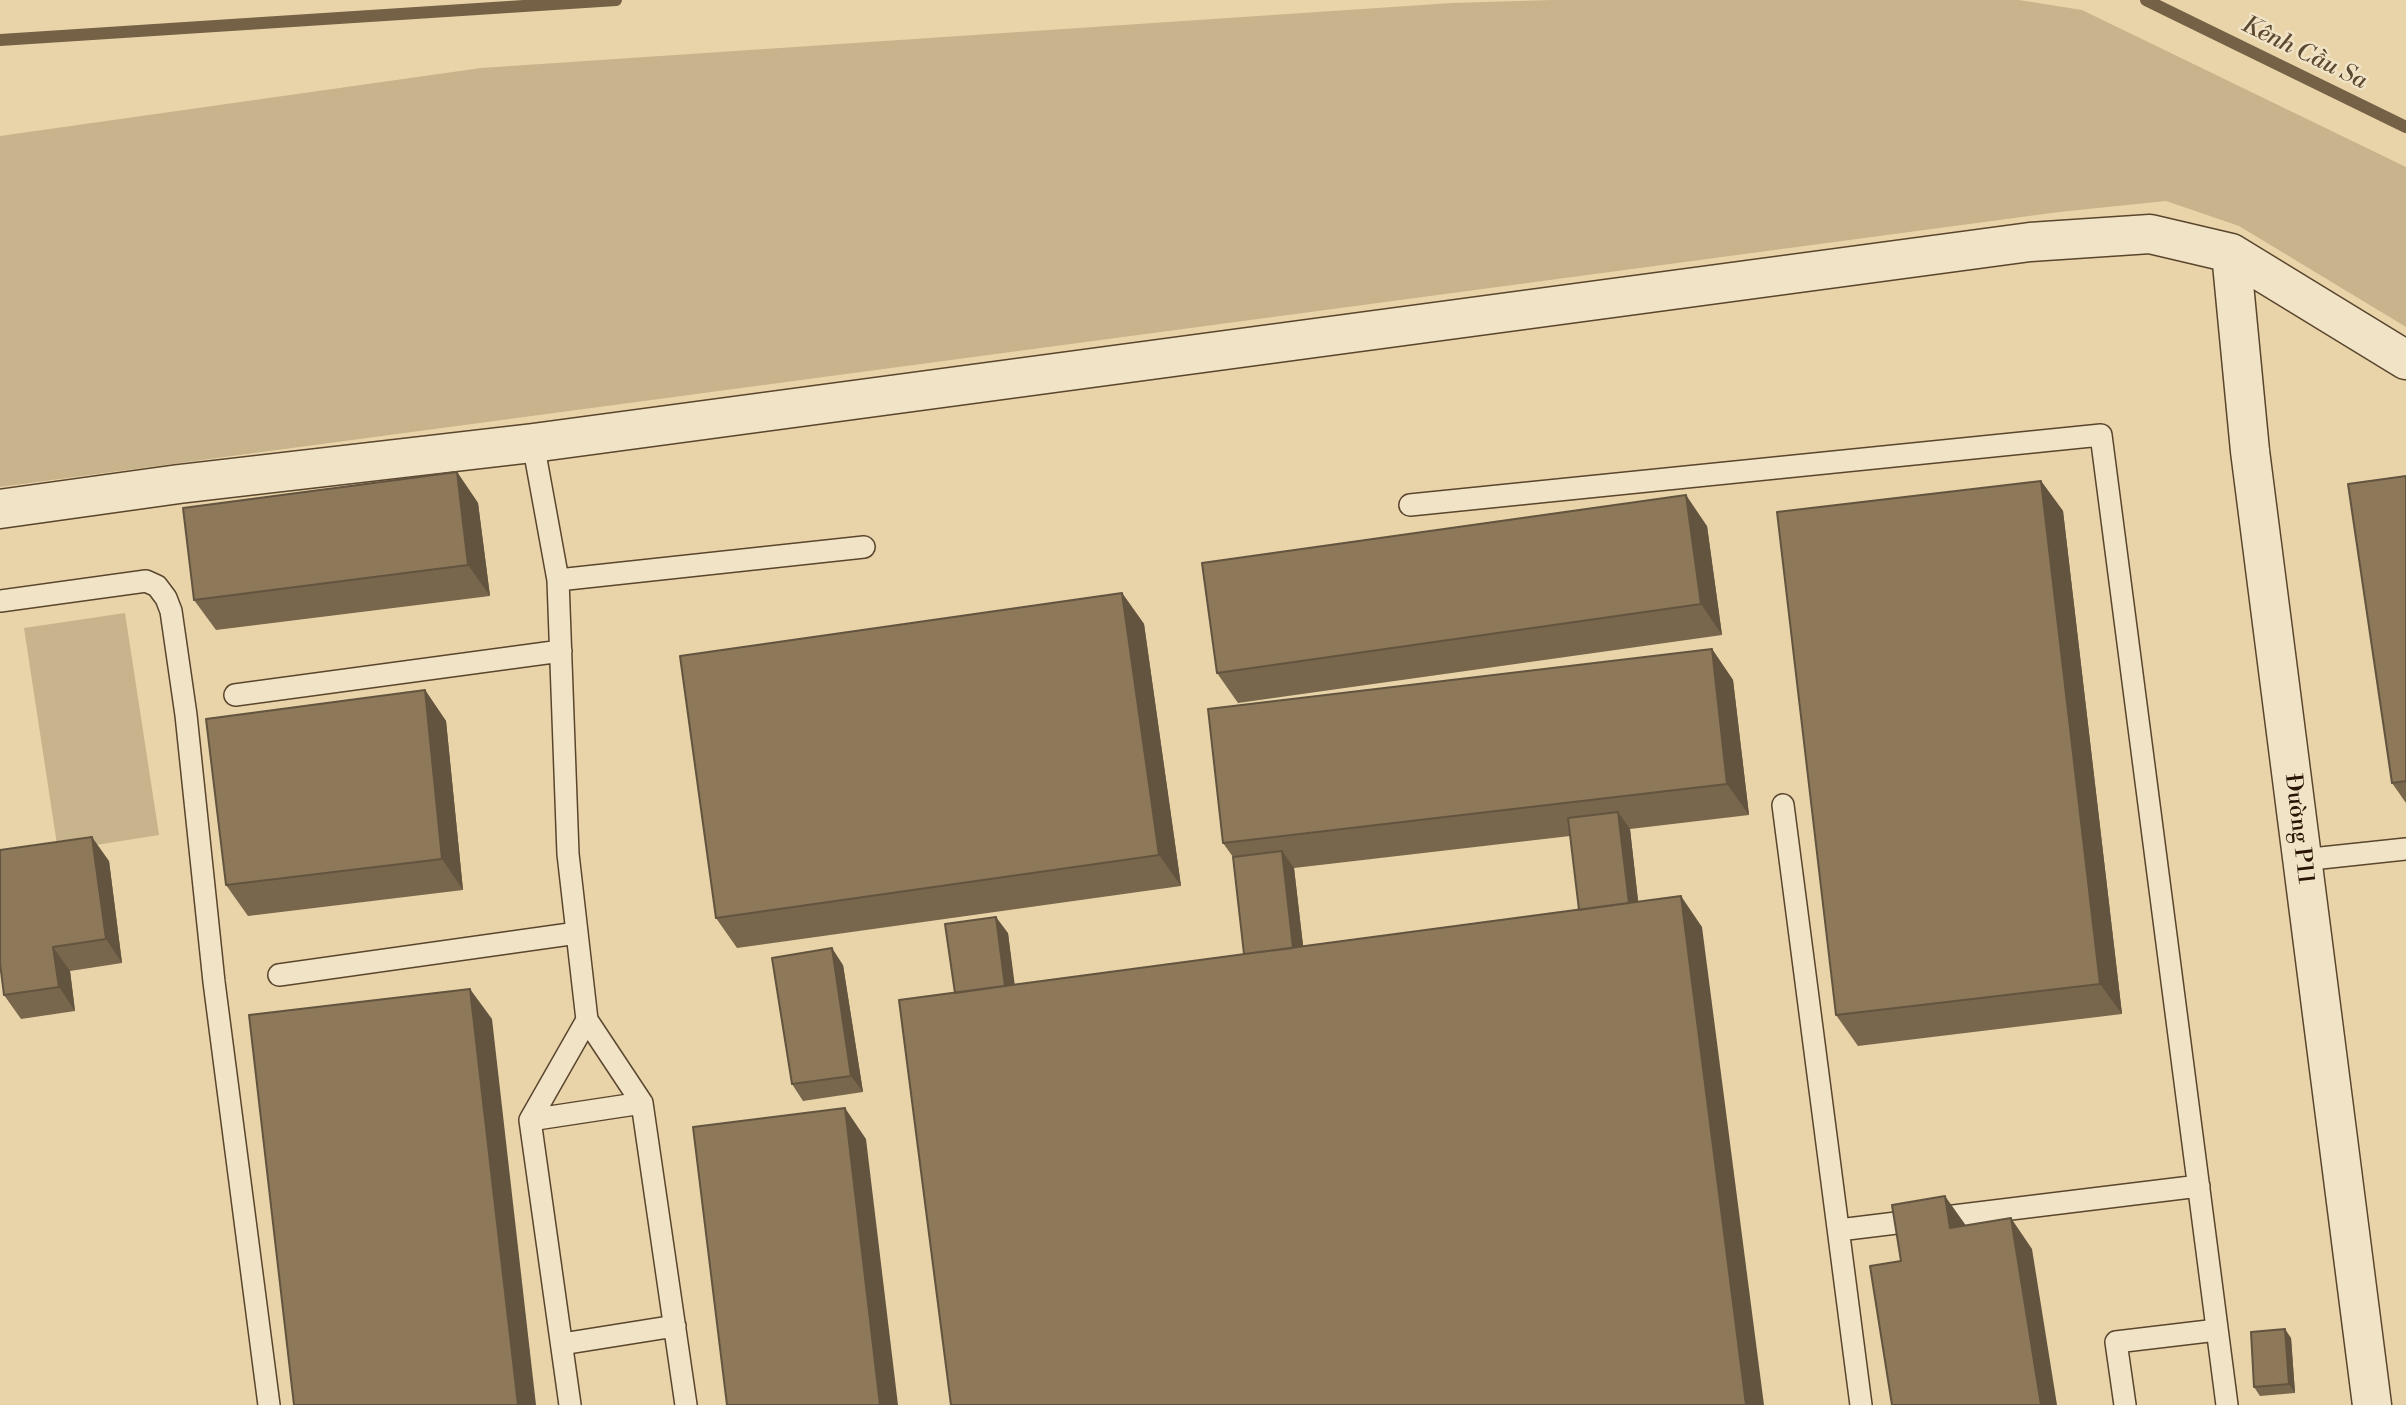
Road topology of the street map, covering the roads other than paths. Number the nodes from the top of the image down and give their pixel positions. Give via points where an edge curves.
1 (2231, 253) junction
2 (2406, 360) edge
3 (533, 443) junction
4 (1410, 505) dead end
5 (0, 509) edge
6 (864, 547) dead end
7 (558, 580) junction
8 (0, 601) edge
9 (561, 651) junction
10 (235, 695) dead end
11 (1783, 805) dead end
12 (2406, 849) edge
13 (2302, 860) junction
14 (577, 933) junction
15 (279, 975) dead end
16 (587, 1020) junction
17 (642, 1103) junction
18 (530, 1120) junction
19 (2199, 1186) junction
20 (1839, 1230) junction
21 (675, 1326) junction
22 (2217, 1330) junction
23 (562, 1345) junction
24 (268, 1405) edge
25 (570, 1405) edge
26 (686, 1405) edge
27 (1861, 1405) edge
28 (2125, 1405) edge
29 (2227, 1405) edge
30 (2372, 1405) edge

1 - 2 street
1 - 3 street via 2150,234 2030,242
1 - 13 street, Đường P11 via 2250,451
3 - 5 street
3 - 7 lane
4 - 19 lane via 2101,435
6 - 7 lane
7 - 9 lane
8 - 24 lane via 146,581 157,586 171,611
9 - 10 lane
9 - 14 lane via 568,854
11 - 20 lane
12 - 13 lane
13 - 30 street, Đường P11
14 - 15 lane
14 - 16 lane
16 - 17 lane
16 - 18 lane
17 - 18 lane
17 - 21 lane
18 - 23 lane
19 - 20 lane
19 - 22 lane
20 - 27 lane
21 - 23 lane
21 - 26 lane
22 - 28 lane via 2116,1342
22 - 29 lane
23 - 25 lane

